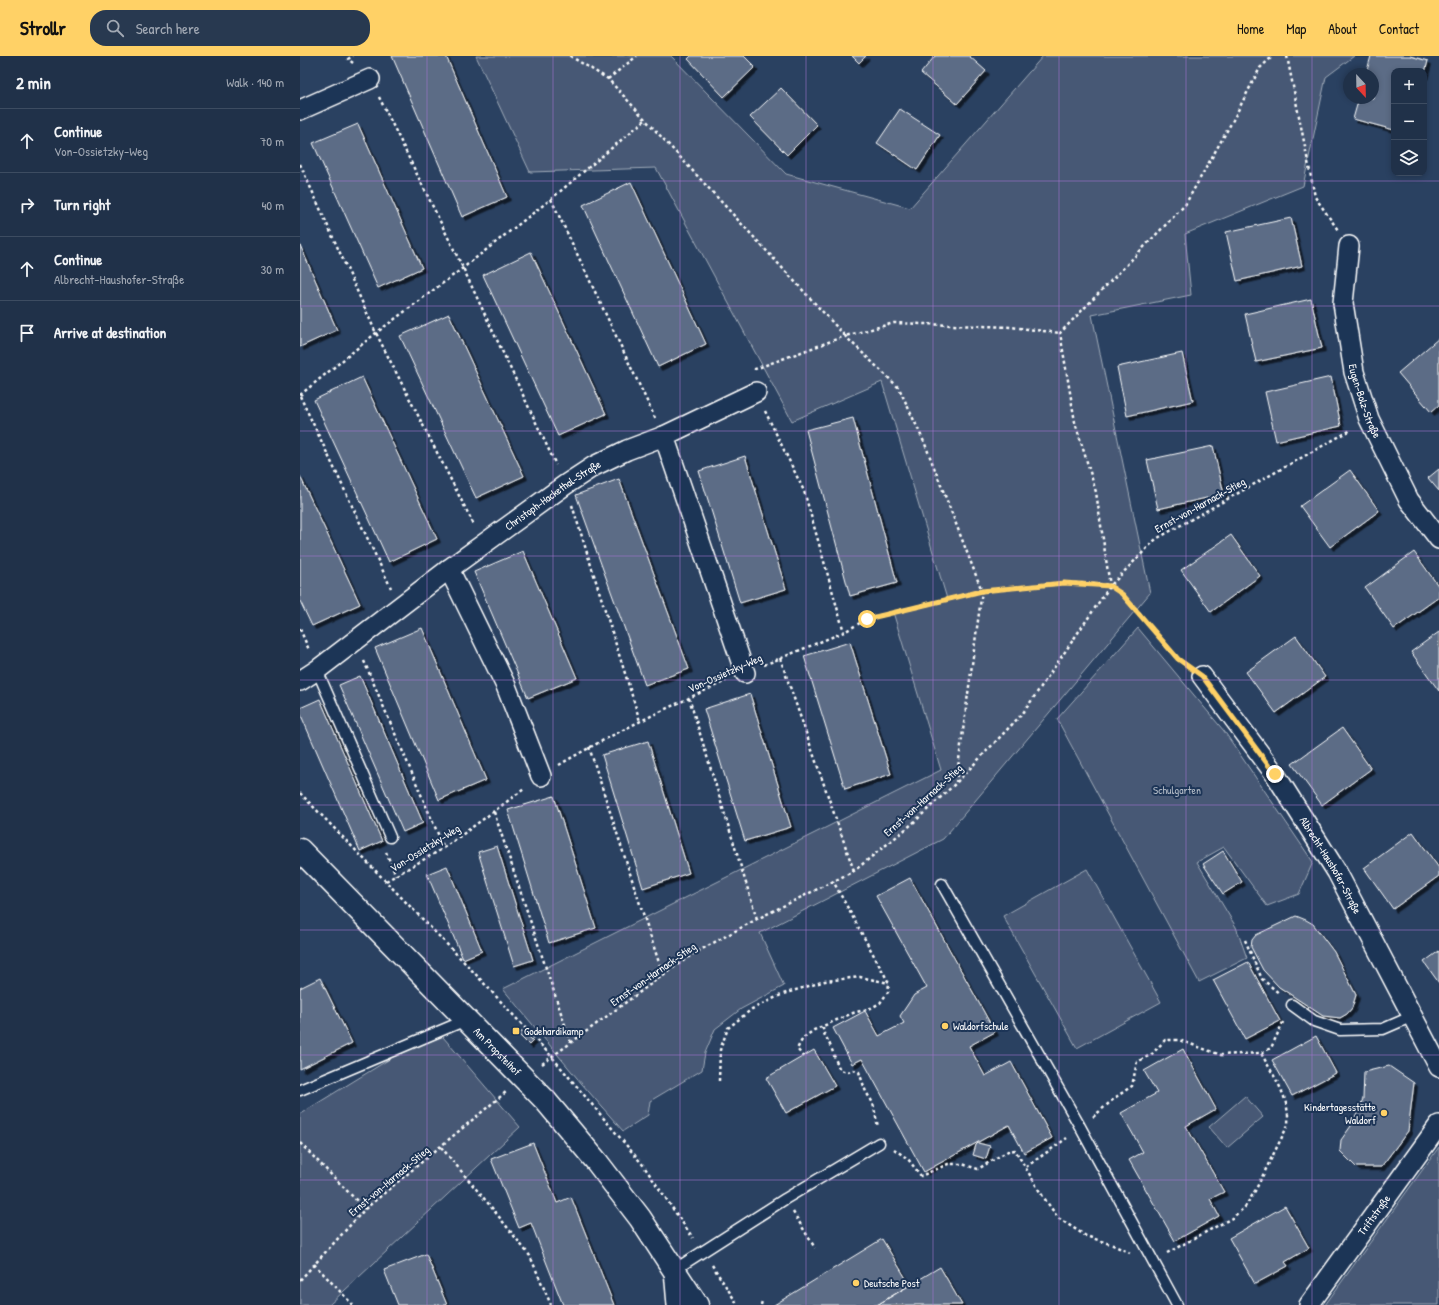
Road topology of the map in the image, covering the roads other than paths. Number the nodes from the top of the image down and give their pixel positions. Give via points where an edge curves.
1 (370, 78) road end
2 (300, 110) edge
3 (1349, 246) road end
4 (756, 392) road end
5 (664, 436) junction
6 (1439, 539) edge
7 (449, 569) junction
8 (317, 670) junction
9 (745, 673) road end
10 (1202, 676) road end
11 (300, 681) edge
12 (541, 776) road end
13 (390, 837) dead end
14 (300, 850) edge
15 (942, 884) dead end
16 (1292, 1005) road end
17 (1413, 1016) junction
18 (466, 1020) junction
19 (1439, 1067) edge
20 (300, 1090) edge
21 (1439, 1125) edge
22 (879, 1143) road end
23 (674, 1270) junction
24 (677, 1305) edge
25 (696, 1305) edge
26 (1177, 1305) edge
27 (1309, 1305) edge

1 - 2 street
3 - 6 street, Eugen-Bolz-Straße via 1343,303 1354,372 1369,419 1409,500
4 - 5 street, Christoph-Hackethal-Straße
5 - 7 street, Christoph-Hackethal-Straße via 594,466 565,484
5 - 9 street
7 - 8 street, Christoph-Hackethal-Straße
7 - 12 street via 506,686
8 - 11 street, Christoph-Hackethal-Straße
8 - 13 lane
10 - 17 street, Albrecht-Haushofer-Straße via 1275,774 1337,872
14 - 18 street, Am Propsteihof
15 - 26 lane via 1078,1123
16 - 17 lane via 1314,1021 1340,1030 1383,1028
17 - 19 street, Albrecht-Haushofer-Straße
18 - 20 lane
18 - 23 street, Am Propsteihof via 524,1078 597,1162 640,1218
21 - 27 street, Triftstraße
22 - 23 lane
23 - 24 street, Am Propsteihof
23 - 25 street, Am Propsteihof

